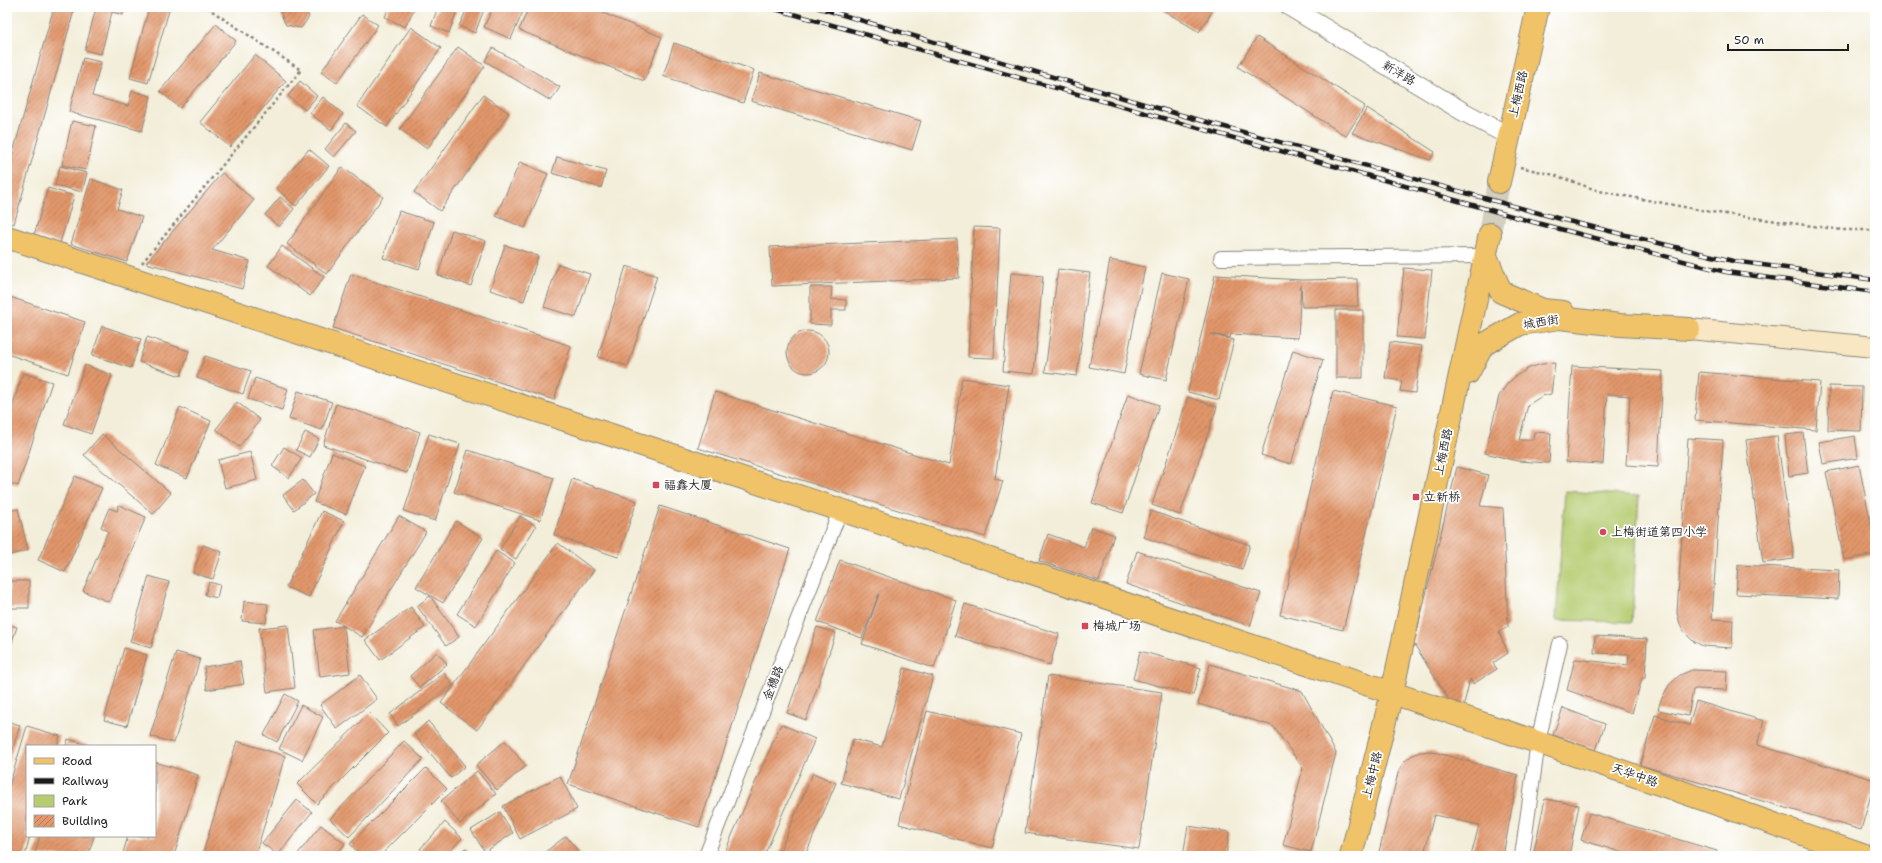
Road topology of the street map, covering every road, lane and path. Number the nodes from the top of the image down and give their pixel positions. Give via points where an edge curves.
1 (206, 7) edge
2 (1290, 7) edge
3 (1538, 7) edge
4 (1508, 136) junction
5 (1517, 166) dead end
6 (1499, 182) tunnel mouth
7 (1875, 230) edge
8 (1490, 234) tunnel mouth
9 (7, 236) edge
10 (1486, 256) junction
11 (1221, 258) dead end
12 (130, 277) junction
13 (1689, 329) junction
14 (1875, 347) edge
15 (1455, 400) junction
16 (840, 511) junction
17 (1560, 644) dead end
18 (1398, 695) junction
19 (1538, 742) junction
20 (706, 856) edge
21 (1351, 856) edge
22 (1366, 856) edge
23 (1522, 856) edge
24 (1863, 856) edge

1 - 12 path via 301,70
2 - 4 street, 新洋路
3 - 4 main road, 上梅西路
4 - 6 main road, 上梅西路
5 - 7 path via 1554,174 1599,191 1711,212 1842,230
8 - 10 main road, 上梅西路
9 - 12 main road, 天华中路
10 - 11 street
10 - 13 main road, 城西街 via 1501,292 1543,310
10 - 15 main road, 上梅西路
12 - 16 main road, 天华中路
13 - 14 main road, 城西街
13 - 15 main road, 城西街 via 1560,318 1520,324 1483,345
15 - 18 main road, 上梅西路
16 - 18 main road, 天华中路
16 - 20 street, 金穗路
17 - 19 street
18 - 19 main road, 天华中路
18 - 21 main road, 上梅中路
18 - 22 main road, 上梅中路
19 - 23 street
19 - 24 main road, 天华中路

